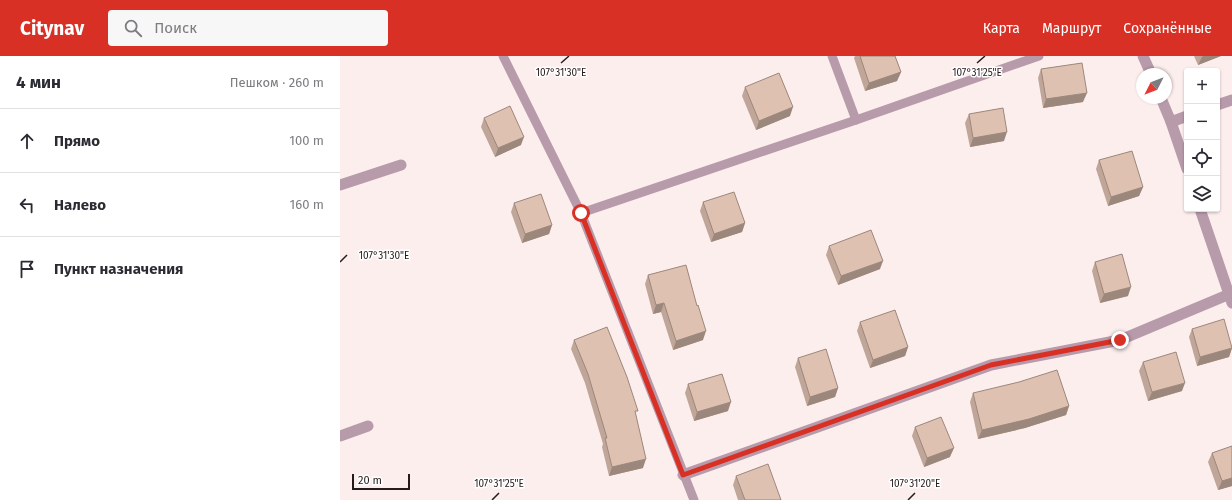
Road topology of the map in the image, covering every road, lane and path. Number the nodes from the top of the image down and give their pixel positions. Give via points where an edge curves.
1 (503, 56) edge
2 (832, 56) edge
3 (1039, 56) edge
4 (1143, 56) edge
5 (1148, 68) edge
6 (1232, 100) edge
7 (1164, 104) edge
8 (1220, 105) edge
9 (1184, 117) edge
10 (856, 120) junction
11 (1171, 122) junction
12 (1184, 160) edge
13 (401, 165) dead end
14 (340, 185) edge
15 (1201, 212) edge
16 (581, 213) junction
17 (1231, 297) edge
18 (368, 426) dead end
19 (340, 436) edge
20 (683, 475) junction
21 (694, 500) edge

1 - 16 lane
2 - 10 lane
3 - 10 lane
4 - 5 street
6 - 8 street
7 - 11 street
9 - 11 street
10 - 16 lane
11 - 12 street
13 - 14 street
15 - 17 street
16 - 20 lane
17 - 20 street via 1120,340 991,365
18 - 19 street
20 - 21 lane

